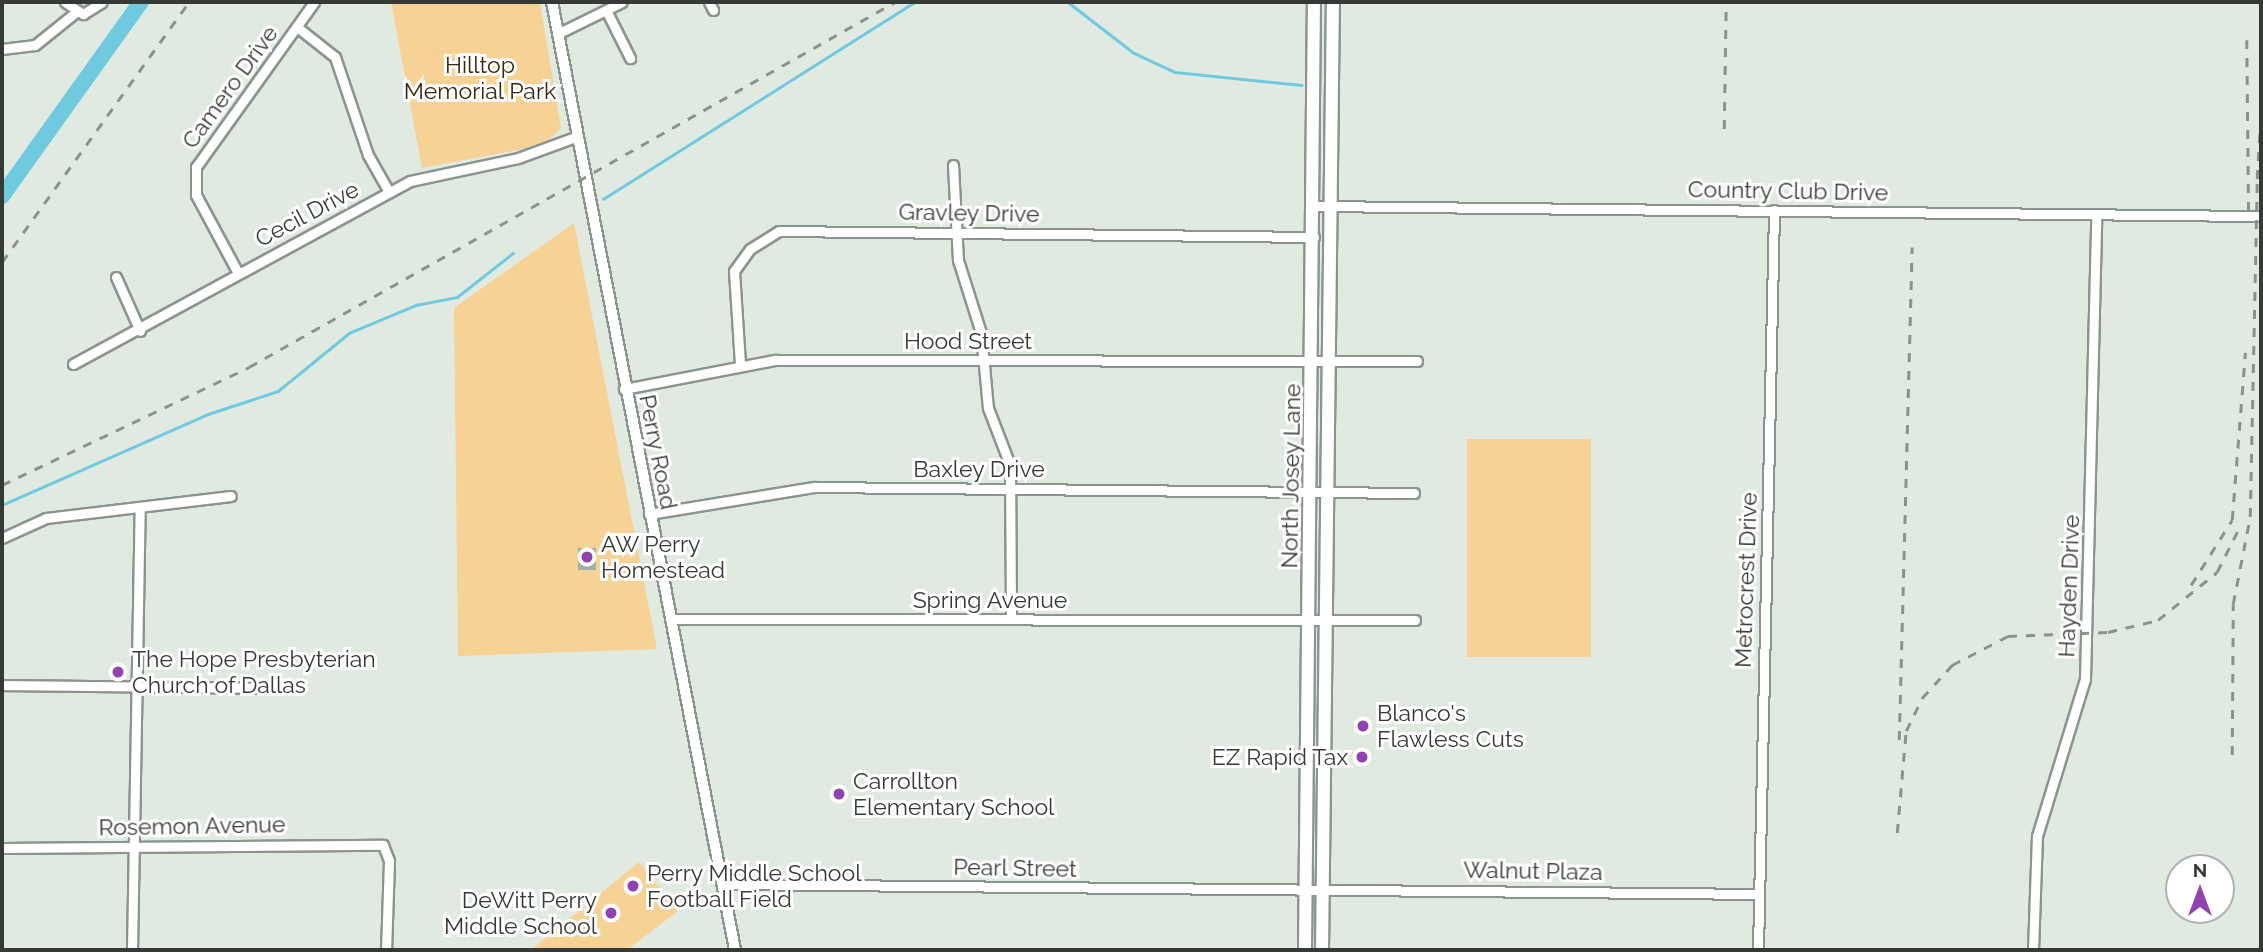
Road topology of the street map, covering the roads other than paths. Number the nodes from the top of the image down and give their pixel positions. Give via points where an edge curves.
1 (65, 2) edge
2 (102, 2) edge
3 (314, 2) edge
4 (552, 2) edge
5 (622, 2) edge
6 (1314, 2) edge
7 (1333, 2) edge
8 (606, 10) junction
9 (75, 12) junction
10 (297, 27) junction
11 (557, 34) junction
12 (2, 49) edge
13 (629, 58) dead end
14 (575, 137) junction
15 (953, 164) dead end
16 (389, 192) junction
17 (1332, 205) junction
18 (1315, 206) junction
19 (1774, 210) junction
20 (2096, 214) junction
21 (2261, 216) edge
22 (953, 230) junction
23 (1315, 237) junction
24 (237, 273) junction
25 (116, 277) dead end
26 (140, 331) junction
27 (981, 359) junction
28 (1417, 361) dead end
29 (1315, 362) junction
30 (1331, 362) junction
31 (73, 364) dead end
32 (740, 364) junction
33 (624, 388) junction
34 (1010, 489) junction
35 (1312, 490) junction
36 (1329, 490) junction
37 (1414, 493) dead end
38 (231, 496) dead end
39 (139, 507) junction
40 (649, 514) junction
41 (2, 538) edge
42 (1310, 617) junction
43 (1328, 618) junction
44 (1011, 619) junction
45 (670, 620) junction
46 (1415, 621) dead end
47 (2, 685) edge
48 (135, 687) junction
49 (274, 688) dead end
50 (133, 847) junction
51 (2, 848) edge
52 (723, 884) junction
53 (1323, 889) junction
54 (1307, 890) junction
55 (1758, 894) junction
56 (132, 950) edge
57 (386, 950) edge
58 (736, 950) edge
59 (1306, 950) edge
60 (1322, 950) edge
61 (1758, 950) edge
62 (2033, 950) edge

1 - 9 street
2 - 9 street via 91,13
3 - 10 street, Camero Drive
4 - 11 street, Perry Road
5 - 8 street
6 - 18 main road, North Josey Lane
7 - 17 main road, North Josey Lane
8 - 11 street
8 - 13 street
9 - 12 street via 35,45
10 - 16 street via 335,57 368,155
10 - 24 street, Camero Drive via 196,167 196,195
11 - 14 street, Perry Road
14 - 16 street, Cecil Drive via 518,158 427,175
14 - 33 street, Perry Road
15 - 22 street
16 - 24 street, Cecil Drive
17 - 18 street, Country Club Drive
17 - 19 street, Country Club Drive
17 - 30 main road, North Josey Lane
18 - 23 main road, North Josey Lane
19 - 20 street, Country Club Drive
19 - 55 street, Metrocrest Drive
20 - 21 street, Country Club Drive
20 - 62 street, Hayden Drive via 2085,679 2037,836
22 - 23 street, Gravley Drive
22 - 27 street via 981,333
22 - 32 street, Gravley Drive via 779,231 763,238 741,258 731,287
23 - 29 main road, North Josey Lane
24 - 26 street, Cecil Drive
25 - 26 street
26 - 31 street, Cecil Drive
27 - 29 street, Hood Street
27 - 32 street, Hood Street
27 - 34 street via 988,408 1008,452
28 - 30 street, Hood Street
29 - 30 street, Hood Street
29 - 35 main road, North Josey Lane
30 - 36 main road, North Josey Lane
32 - 33 street, Hood Street
33 - 40 street, Perry Road
34 - 35 street, Baxley Drive
34 - 40 street, Baxley Drive via 784,489
34 - 44 street
35 - 36 street, Baxley Drive
35 - 42 main road, North Josey Lane
36 - 37 street, Baxley Drive
36 - 43 main road, North Josey Lane
38 - 39 street
39 - 41 street via 79,513 17,527
39 - 48 street
40 - 45 street, Perry Road
42 - 43 street, Spring Avenue
42 - 44 street, Spring Avenue
42 - 54 main road, North Josey Lane
43 - 46 street, Spring Avenue
43 - 53 main road, North Josey Lane
44 - 45 street, Spring Avenue
45 - 52 street, Perry Road
47 - 48 street
48 - 49 street
48 - 50 street
50 - 51 street, Rosemon Avenue
50 - 56 street
50 - 57 street, Rosemon Avenue via 383,845 389,861
52 - 54 street, Pearl Street
52 - 58 street, Perry Road
53 - 54 street, Walnut Plaza
53 - 55 street, Walnut Plaza
53 - 60 main road, North Josey Lane
54 - 59 main road, North Josey Lane
55 - 61 street, Metrocrest Drive

